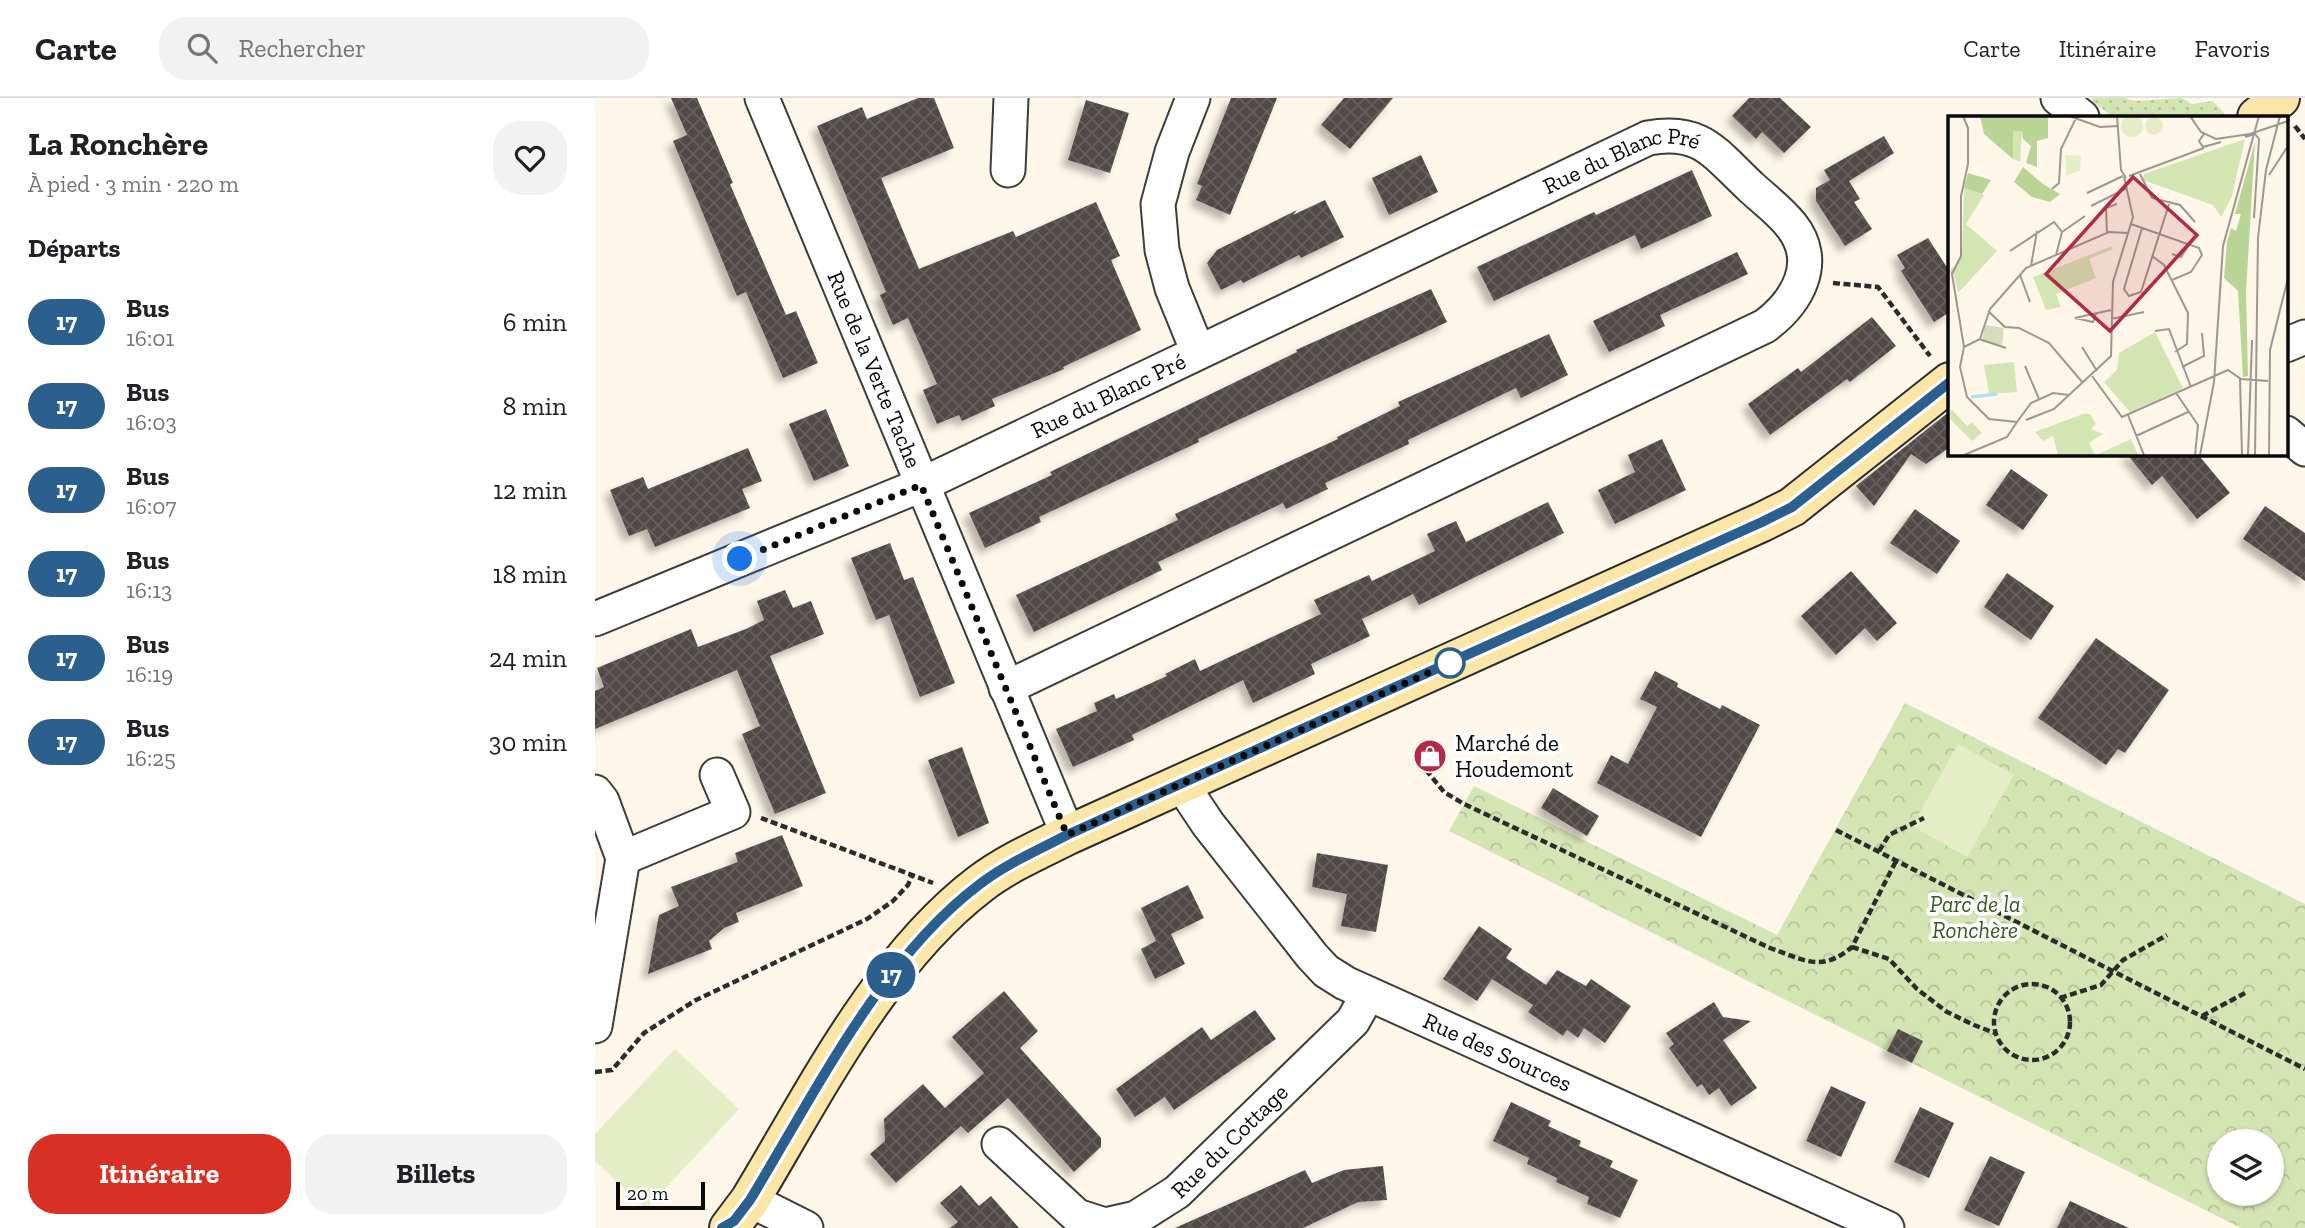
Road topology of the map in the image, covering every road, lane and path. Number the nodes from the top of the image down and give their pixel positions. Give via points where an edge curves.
1 (762, 98) edge
2 (1010, 98) edge
3 (1193, 98) edge
4 (2058, 98) edge
5 (2280, 98) edge
6 (2081, 116) edge
7 (2258, 116) edge
8 (1008, 170) dead end
9 (1802, 279) junction
10 (2305, 337) edge
11 (2287, 345) edge
12 (1198, 352) junction
13 (1940, 370) edge
14 (2287, 434) edge
15 (2305, 449) edge
16 (921, 485) junction
17 (595, 619) edge
18 (1006, 688) junction
19 (1426, 770) dead end
20 (717, 775) dead end
21 (1184, 782) junction
22 (595, 793) edge
23 (733, 812) junction
24 (1924, 818) dead end
25 (1836, 830) dead end
26 (1067, 835) junction
27 (1879, 852) junction
28 (623, 858) junction
29 (1897, 859) junction
30 (912, 875) junction
31 (958, 902) junction
32 (2167, 935) dead end
33 (1852, 947) junction
34 (2114, 972) junction
35 (2245, 993) dead end
36 (1369, 994) junction
37 (2060, 998) junction
38 (2201, 1016) junction
39 (595, 1026) edge
40 (1995, 1033) junction
41 (2305, 1069) edge
42 (595, 1072) edge
43 (999, 1144) dead end
44 (734, 1219) edge
45 (806, 1228) edge
46 (1887, 1228) edge

1 - 16 street, Rue de la Verte Tache
2 - 8 street
3 - 12 street via 1158,204 1162,250 1172,288
4 - 6 street
5 - 7 street
9 - 12 street, Rue du Blanc Pré via 1804,258 1792,226 1711,150 1691,138 1671,134 1648,138
9 - 13 path via 1878,287
9 - 18 street, Rue du Blanc Pré via 1784,312 1765,326
10 - 11 street
12 - 16 street, Rue du Blanc Pré
13 - 21 street via 1792,507
14 - 15 street
16 - 17 street, Rue du Blanc Pré
16 - 18 street, Rue de la Verte Tache
18 - 26 street, Rue de la Verte Tache
19 - 33 path via 1444,792 1464,804 1770,948 1818,964 1841,957
20 - 23 street
21 - 26 street
21 - 36 street, Rue des Sources via 1208,824 1312,956 1335,977
22 - 28 street
23 - 28 street
23 - 30 path
24 - 27 path via 1889,835
25 - 27 path
26 - 31 street via 981,883
27 - 29 path
28 - 39 street
29 - 33 path
29 - 34 path
30 - 31 path via 943,887
30 - 42 path via 893,901 867,919 696,1000 644,1033 612,1070
31 - 44 street via 930,928 873,998
32 - 34 path via 2123,960
33 - 40 path via 1889,960 1947,1012
34 - 37 path via 2101,985
34 - 38 path
35 - 38 path
36 - 43 street, Rue du Cottage via 1353,1021 1177,1192 1136,1218 1105,1225 1077,1216
36 - 46 street, Rue des Sources
37 - 40 path via 2039,985 2014,989 1997,1008
37 - 40 path via 2068,1010 2068,1032 2055,1052 2044,1058 2032,1060 2009,1053
38 - 41 path
44 - 45 street

